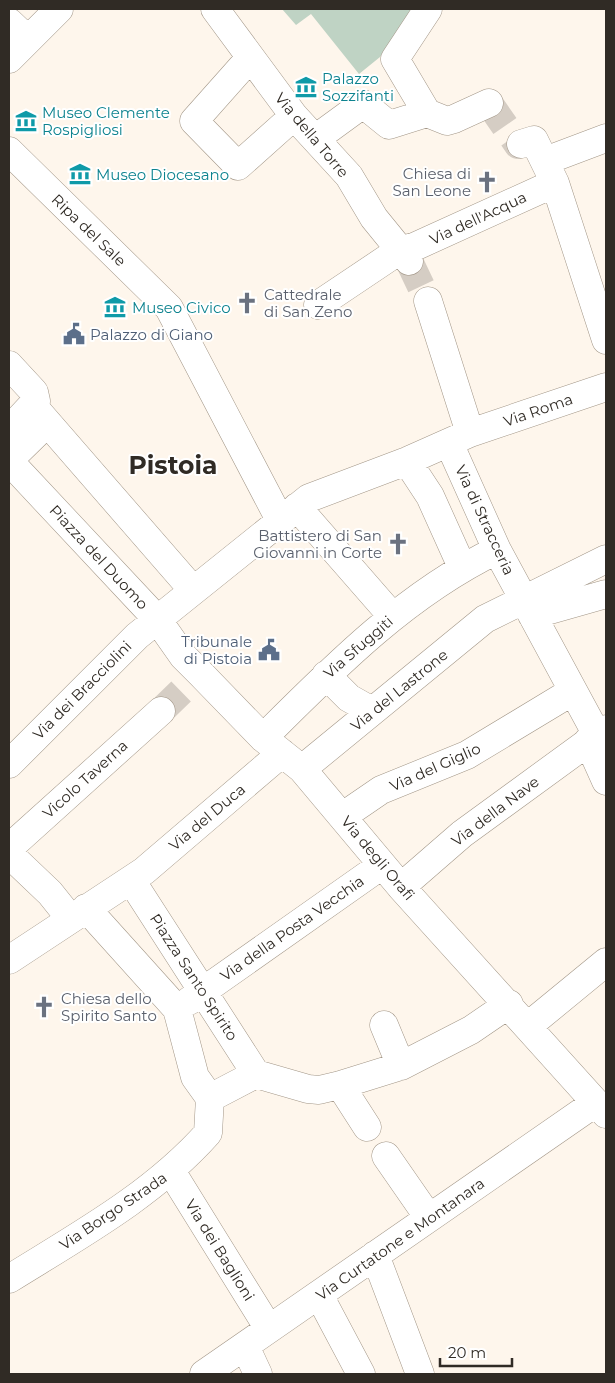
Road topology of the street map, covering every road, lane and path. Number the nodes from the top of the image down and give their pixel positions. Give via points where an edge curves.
1 (59, 9) edge
2 (215, 9) edge
3 (428, 9) edge
4 (18, 30) edge
5 (250, 58) junction
6 (9, 59) edge
7 (489, 103) dead end
8 (427, 113) junction
9 (294, 116) junction
10 (606, 138) edge
11 (315, 139) junction
12 (521, 144) tunnel mouth
13 (9, 151) edge
14 (550, 172) junction
15 (405, 256) junction
16 (428, 301) tunnel mouth
17 (318, 305) dead end
18 (606, 340) edge
19 (9, 364) edge
20 (606, 387) edge
21 (40, 415) junction
22 (9, 430) edge
23 (460, 438) junction
24 (9, 461) edge
25 (407, 461) junction
26 (288, 514) junction
27 (497, 550) junction
28 (602, 561) edge
29 (462, 567) junction
30 (193, 590) junction
31 (606, 594) edge
32 (526, 604) junction
33 (393, 617) junction
34 (157, 619) junction
35 (326, 675) junction
36 (563, 697) junction
37 (161, 711) tunnel mouth
38 (372, 712) junction
39 (596, 736) edge
40 (282, 753) junction
41 (9, 764) edge
42 (606, 781) edge
43 (343, 816) junction
44 (9, 848) edge
45 (9, 854) edge
46 (382, 865) junction
47 (130, 880) junction
48 (401, 887) junction
49 (78, 913) junction
50 (9, 960) edge
51 (606, 962) edge
52 (203, 991) junction
53 (509, 1004) junction
54 (177, 1009) junction
55 (384, 1025) dead end
56 (528, 1026) junction
57 (401, 1066) junction
58 (256, 1074) junction
59 (340, 1084) junction
60 (210, 1098) junction
61 (601, 1108) edge
62 (367, 1127) dead end
63 (386, 1156) dead end
64 (171, 1171) junction
65 (429, 1218) junction
66 (375, 1255) junction
67 (9, 1279) edge
68 (319, 1295) junction
69 (270, 1329) junction
70 (245, 1346) junction
71 (204, 1374) edge
72 (258, 1374) edge
73 (361, 1374) edge
74 (420, 1374) edge

1 - 4 street
2 - 5 street, Via della Torre
3 - 8 street via 395,59
4 - 6 street
5 - 9 street, Via della Torre
5 - 9 street via 194,121 238,166
7 - 8 street via 447,121
8 - 11 street via 389,125 363,104
9 - 11 street, Via della Torre
10 - 14 street, Via dell'Acqua
11 - 15 street, Via della Torre via 349,176 374,218
12 - 14 street via 534,140
13 - 26 street, Ripa del Sale via 169,308
14 - 15 street, Via dell'Acqua via 414,247
14 - 18 street
15 - 17 street, Via dell'Acqua
16 - 23 street
19 - 21 street via 34,392
20 - 23 street, Via Roma
21 - 22 street
21 - 24 street, Piazza del Duomo
21 - 30 street
23 - 25 street, Via Roma
23 - 27 street, Via di Stracceria
24 - 34 street, Piazza del Duomo
25 - 26 street, Piazza del Duomo via 309,498
25 - 29 street via 430,496
26 - 30 street, Piazza del Duomo
26 - 33 street
27 - 29 street, Via Sfuggiti
27 - 32 street, Via di Stracceria
28 - 32 street
29 - 33 street, Via Sfuggiti
30 - 34 street, Piazza del Duomo
31 - 32 street
32 - 36 street, Via di Stracceria
32 - 38 street, Via del Lastrone via 498,612 485,620
33 - 35 street, Via Sfuggiti
34 - 40 street, Via degli Orafi via 198,676
34 - 41 street, Via dei Bracciolini
35 - 38 street via 349,698
35 - 40 street, Via Sfuggiti
36 - 39 street, Via di Stracceria
36 - 43 street, Via del Giglio via 467,755 381,790
37 - 44 street, Vicolo Taverna
38 - 40 street, Via del Lastrone
39 - 42 street, Via di Stracceria
39 - 48 street, Via della Nave via 462,834
40 - 43 street, Via degli Orafi
40 - 47 street, Via del Duca
43 - 46 street, Via degli Orafi
45 - 49 street via 50,893
46 - 48 street, Via degli Orafi
46 - 52 street, Via della Posta Vecchia
47 - 49 street
47 - 52 street, Piazza Santo Spirito
48 - 53 street, Via degli Orafi
49 - 50 street
49 - 54 street
51 - 56 street
52 - 54 street, Via della Posta Vecchia
52 - 58 street, Piazza Santo Spirito
53 - 56 street, Via degli Orafi
53 - 57 street via 471,1030
54 - 60 street via 195,1077
55 - 57 street
56 - 61 street, Via degli Orafi
57 - 59 street
58 - 59 street via 308,1089 319,1090
58 - 60 street
59 - 62 street
60 - 64 street, Via Borgo Strada via 208,1133
61 - 65 street, Via Curtatone e Montanara
63 - 65 street
64 - 67 street, Via Borgo Strada via 101,1221
64 - 69 street, Via dei Baglioni
65 - 66 street, Via Curtatone e Montanara
66 - 68 street, Via Curtatone e Montanara
66 - 74 street
68 - 69 street, Via Curtatone e Montanara
68 - 73 street
69 - 70 street, Via Curtatone e Montanara
70 - 71 street, Via Curtatone e Montanara
70 - 72 street

